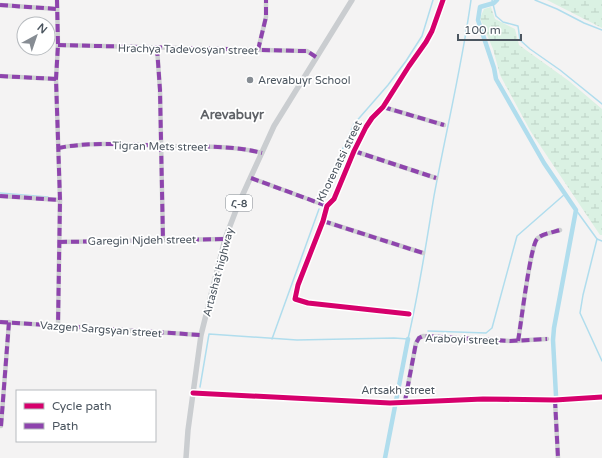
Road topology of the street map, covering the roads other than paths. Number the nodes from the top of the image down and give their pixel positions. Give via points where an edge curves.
1 (57, 0) edge
2 (266, 0) edge
3 (352, 0) edge
4 (443, 0) edge
5 (0, 5) edge
6 (57, 9) junction
7 (58, 45) junction
8 (157, 48) junction
9 (258, 50) junction
10 (316, 58) junction
11 (0, 76) edge
12 (56, 79) junction
13 (383, 107) junction
14 (444, 125) dead end
15 (161, 146) junction
16 (58, 148) junction
17 (354, 151) junction
18 (262, 153) junction
19 (251, 178) junction
20 (436, 178) dead end
21 (0, 196) edge
22 (60, 200) junction
23 (326, 206) junction
24 (323, 221) junction
25 (560, 230) dead end
26 (224, 239) junction
27 (163, 240) junction
28 (59, 242) junction
29 (423, 252) dead end
30 (409, 314) dead end
31 (0, 322) edge
32 (9, 322) junction
33 (58, 326) junction
34 (201, 335) junction
35 (547, 339) dead end
36 (518, 341) junction
37 (193, 393) junction
38 (602, 397) edge
39 (555, 400) junction
40 (402, 402) junction
41 (1, 426) dead end
42 (186, 458) edge
43 (558, 458) edge

1 - 6 street
2 - 9 street via 266,16
3 - 10 main road, Artashat highway / Հ-8
4 - 13 street, Khorenatsi street via 426,42
5 - 6 street
6 - 7 street
7 - 8 street, Hrachya Tadevosyan street
7 - 12 street
8 - 9 street, Hrachya Tadevosyan street
8 - 15 street
9 - 10 street, Hrachya Tadevosyan street via 307,51
10 - 18 main road, Artashat highway / Հ-8 via 277,122
11 - 12 street
12 - 16 street
13 - 14 street
13 - 17 street, Khorenatsi street via 372,118
15 - 16 street, Tigran Mets street via 77,144
15 - 18 street, Tigran Mets street via 247,149
15 - 27 street
16 - 22 street
17 - 20 street
17 - 23 street, Khorenatsi street via 334,199
18 - 19 main road, Artashat highway / Հ-8
19 - 23 street
19 - 26 main road, Artashat highway / Հ-8
21 - 22 street
22 - 28 street
23 - 24 street, Khorenatsi street
24 - 29 street
24 - 30 street, Khorenatsi street via 304,267 295,299 308,303
25 - 36 street via 538,237 536,241
26 - 27 street, Garegin Njdeh street
26 - 34 main road, Artashat highway / Հ-8
27 - 28 street, Garegin Njdeh street
28 - 33 street
31 - 32 street, Vazgen Sargsyan street
32 - 33 street, Vazgen Sargsyan street
32 - 41 street
33 - 34 street, Vazgen Sargsyan street
34 - 37 main road, Artashat highway / Հ-8
35 - 36 street, Araboyi street
36 - 40 street, Araboyi street via 423,336 419,338
37 - 40 street, Artsakh street
37 - 42 main road, Artashat highway / Հ-8
38 - 39 street, Artsakh street
39 - 40 street, Artsakh street
39 - 43 street

